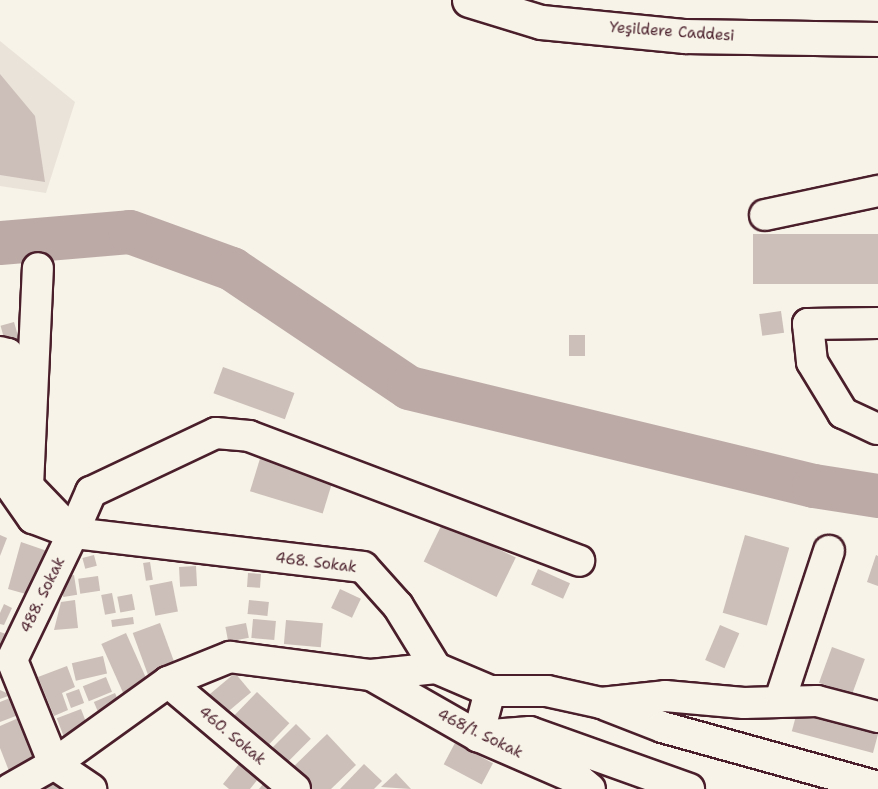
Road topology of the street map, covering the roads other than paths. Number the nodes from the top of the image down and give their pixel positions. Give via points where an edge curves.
1 (469, 0) edge
2 (878, 39) edge
3 (878, 191) edge
4 (765, 215) dead end
5 (38, 268) dead end
6 (878, 322) edge
7 (0, 352) edge
8 (878, 429) edge
9 (3, 458) edge
10 (73, 533) junction
11 (829, 551) dead end
12 (579, 561) dead end
13 (436, 668) junction
14 (371, 675) junction
15 (168, 682) junction
16 (490, 691) junction
17 (780, 700) junction
18 (601, 703) junction
19 (878, 717) edge
20 (478, 736) junction
21 (54, 764) junction
22 (878, 787) edge
23 (10, 789) edge
24 (91, 789) edge
25 (295, 789) edge
26 (590, 789) edge
27 (689, 789) edge

1 - 2 highway, Yeşildere Caddesi via 542,22 685,36
3 - 4 street
5 - 10 street via 28,486
6 - 8 street via 808,324 812,362 843,413
7 - 9 street via 8,354
9 - 10 street via 11,487 33,518
10 - 12 street, 488. Sokak via 92,492 216,433 260,439
10 - 13 street, 468. Sokak via 363,567 398,606
10 - 21 street, 488. Sokak via 12,660
11 - 17 street
13 - 14 street
13 - 16 street
14 - 15 street via 230,657
14 - 20 street, 468/1. Sokak
15 - 21 street
15 - 25 street, 460. Sokak
16 - 18 street via 547,691
16 - 20 street
17 - 18 street via 744,703 664,696
17 - 19 street via 817,701
18 - 22 street via 662,727
20 - 26 street, 468/1. Sokak via 579,780
20 - 27 street via 530,732
21 - 23 street
21 - 24 street

